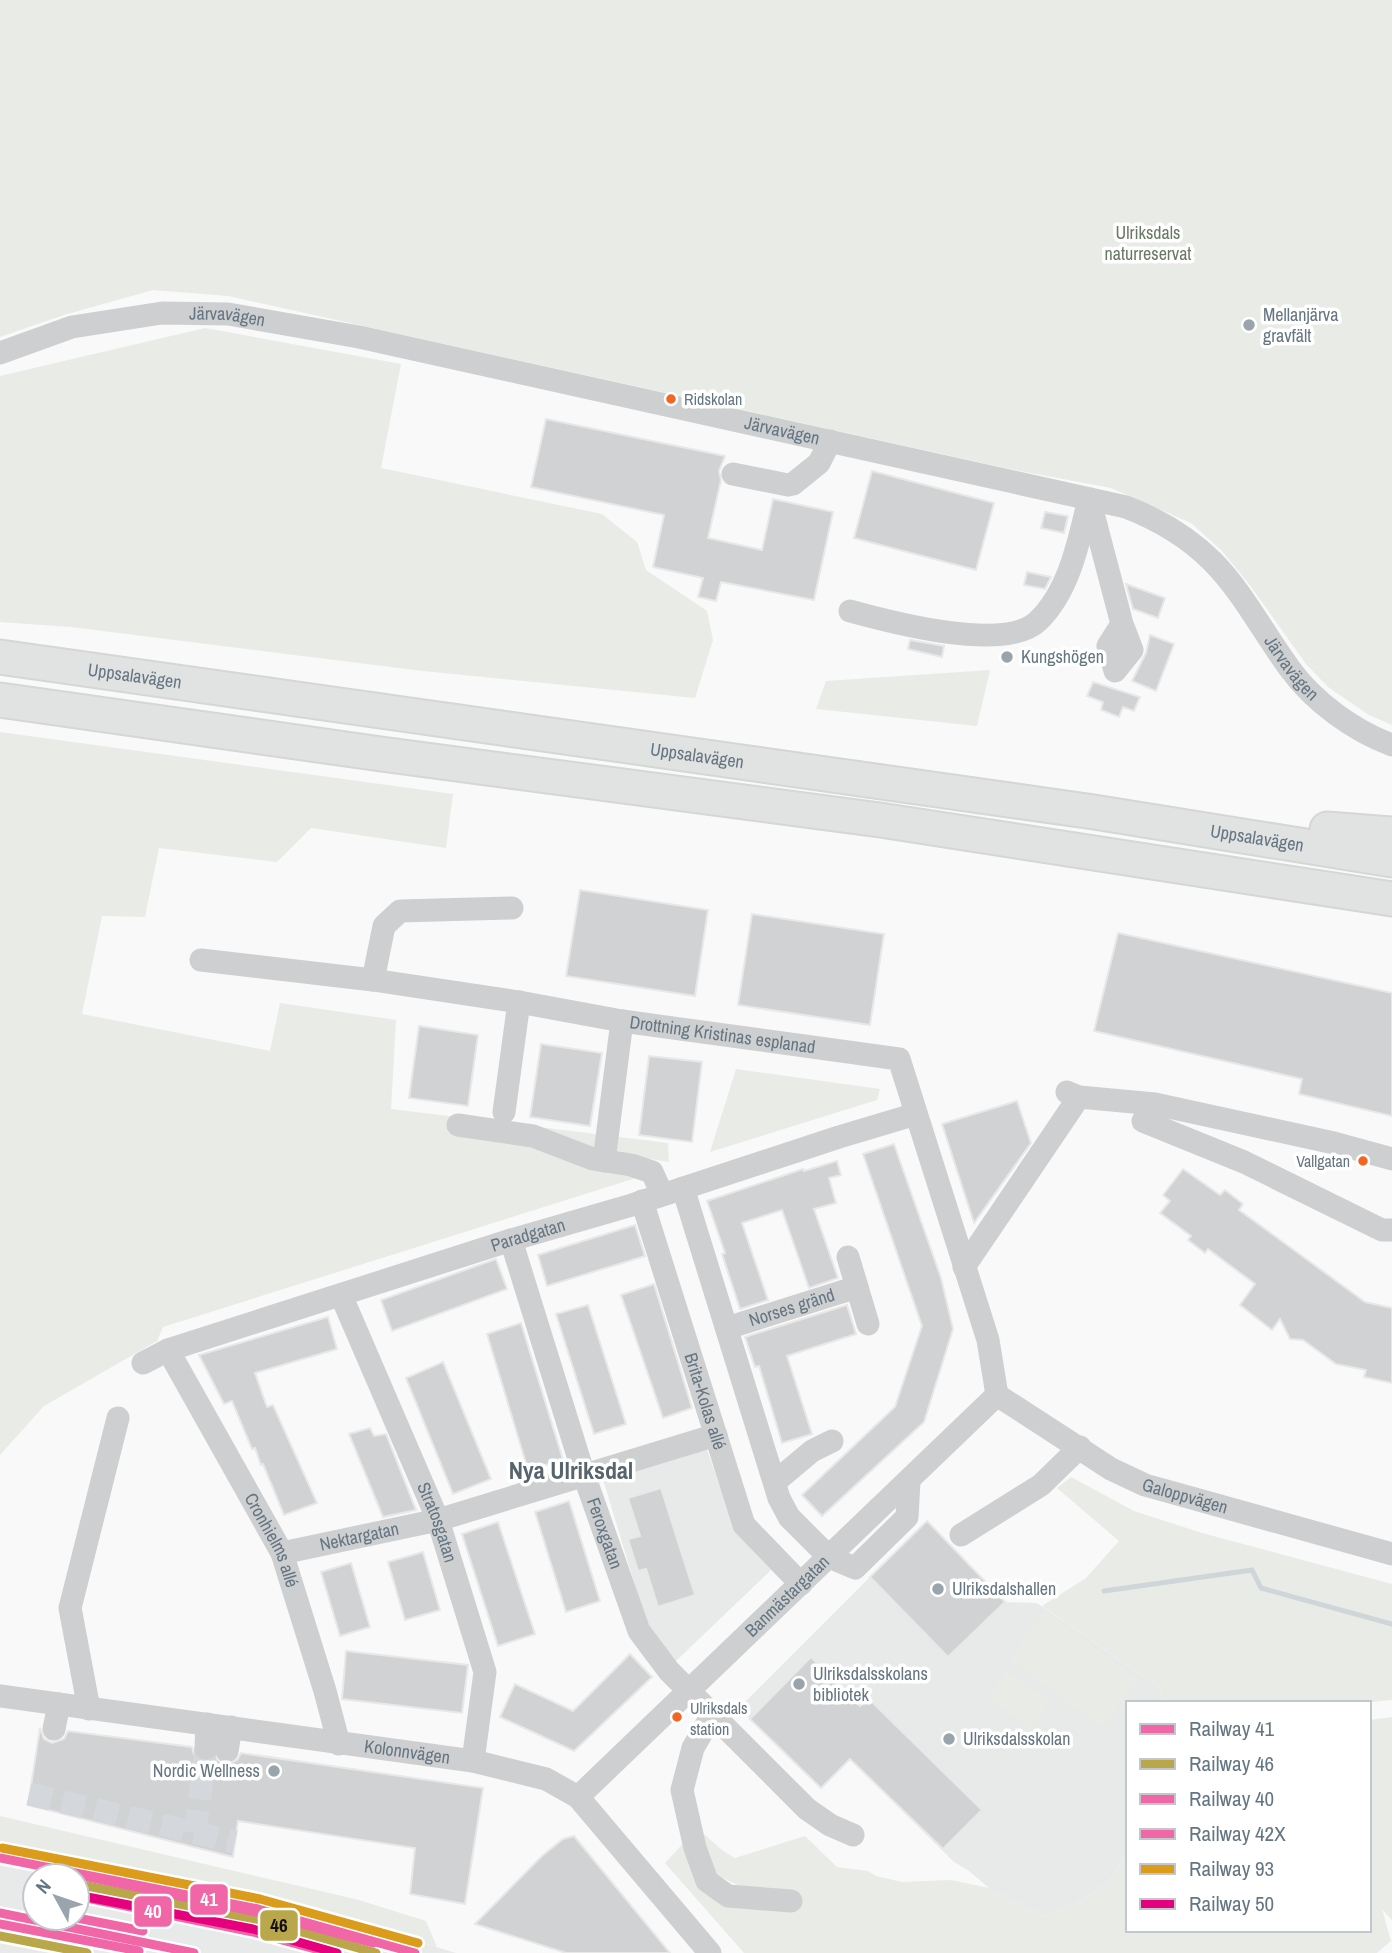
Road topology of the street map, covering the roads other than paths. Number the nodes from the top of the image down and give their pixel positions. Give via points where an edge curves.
1 (0, 353) edge
2 (830, 441) junction
3 (733, 474) dead end
4 (1089, 499) junction
5 (850, 611) dead end
6 (1122, 624) dead end
7 (0, 657) edge
8 (0, 700) edge
9 (1392, 745) edge
10 (1094, 812) junction
11 (1392, 834) edge
12 (1392, 860) edge
13 (1391, 899) edge
14 (512, 908) dead end
15 (201, 960) dead end
16 (373, 980) junction
17 (519, 1002) junction
18 (622, 1021) junction
19 (504, 1112) dead end
20 (916, 1114) junction
21 (1143, 1121) dead end
22 (458, 1125) dead end
23 (1389, 1157) edge
24 (604, 1161) junction
25 (662, 1194) junction
26 (1392, 1230) edge
27 (511, 1241) junction
28 (848, 1257) dead end
29 (964, 1267) junction
30 (857, 1287) junction
31 (341, 1295) junction
32 (868, 1324) dead end
33 (727, 1328) junction
34 (168, 1350) junction
35 (144, 1363) dead end
36 (997, 1395) junction
37 (118, 1418) dead end
38 (716, 1435) junction
39 (832, 1441) dead end
40 (1080, 1447) junction
41 (584, 1475) junction
42 (775, 1482) junction
43 (439, 1520) junction
44 (961, 1535) dead end
45 (282, 1553) junction
46 (1392, 1553) edge
47 (829, 1557) junction
48 (801, 1584) junction
49 (689, 1691) junction
50 (0, 1696) edge
51 (59, 1703) junction
52 (89, 1709) junction
53 (713, 1713) junction
54 (207, 1724) junction
55 (231, 1727) junction
56 (54, 1730) dead end
57 (339, 1744) junction
58 (473, 1761) junction
59 (578, 1797) junction
60 (853, 1835) dead end
61 (791, 1901) dead end
62 (704, 1951) edge

1 - 2 street, Järvavägen via 72,327 162,313 228,314 359,337
2 - 3 street via 819,463 793,484
2 - 4 street, Järvavägen
4 - 5 street via 1074,559 1058,593 1038,622 1023,630 963,634 905,626
4 - 6 street
4 - 9 street, Järvavägen via 1153,518 1211,560 1292,672 1343,720
7 - 10 highway, Uppsalavägen
8 - 13 highway via 880,820
10 - 11 highway
10 - 12 highway, Uppsalavägen
14 - 16 street via 400,911 384,926
15 - 16 street, Drottning Kristinas esplanad
16 - 17 street, Drottning Kristinas esplanad
17 - 18 street, Drottning Kristinas esplanad
17 - 19 street
18 - 20 street, Drottning Kristinas esplanad via 899,1059
18 - 24 street
20 - 25 street, Paradgatan
20 - 29 street, Drottning Kristinas esplanad
21 - 26 street via 1244,1162 1382,1230
22 - 24 street via 533,1136
23 - 29 street via 1156,1104 1073,1094
24 - 25 street via 652,1172
25 - 27 street, Paradgatan
25 - 33 street
25 - 38 street, Brita-Kolas allé
27 - 31 street, Paradgatan
27 - 41 street, Feroxgatan
28 - 30 street, Norses gränd
29 - 36 street, Drottning Kristinas esplanad via 988,1340
30 - 32 street, Norses gränd
30 - 33 street, Norses gränd
31 - 34 street, Paradgatan
31 - 43 street, Stratosgatan
33 - 42 street
34 - 35 street, Paradgatan
34 - 45 street, Cronhielms allé
36 - 40 street, Galoppvägen
36 - 47 street, Banmästargatan
37 - 52 street via 70,1608
38 - 41 street, Nektargatan
38 - 48 street, Brita-Kolas allé via 744,1525
39 - 42 street via 812,1451
40 - 44 street via 1041,1485
40 - 46 street, Galoppvägen via 1145,1485
41 - 43 street, Nektargatan
41 - 49 street, Feroxgatan via 639,1631
42 - 47 street via 789,1517
43 - 45 street, Nektargatan
43 - 58 street, Stratosgatan via 485,1672
45 - 57 street, Cronhielms allé
47 - 48 street, Banmästargatan
48 - 49 street, Banmästargatan
49 - 53 street, Feroxgatan
49 - 59 street, Banmästargatan
50 - 51 street, Kolonnvägen
51 - 52 street, Kolonnvägen
51 - 56 street
52 - 54 street, Kolonnvägen
53 - 60 street, Feroxgatan via 807,1809
53 - 61 street via 693,1748 682,1790 706,1881 728,1896
54 - 55 street, Kolonnvägen
54 - 55 street via 217,1750
55 - 57 street, Kolonnvägen
57 - 58 street, Kolonnvägen
58 - 59 street, Kolonnvägen via 546,1779
59 - 62 street, Kolonnvägen

